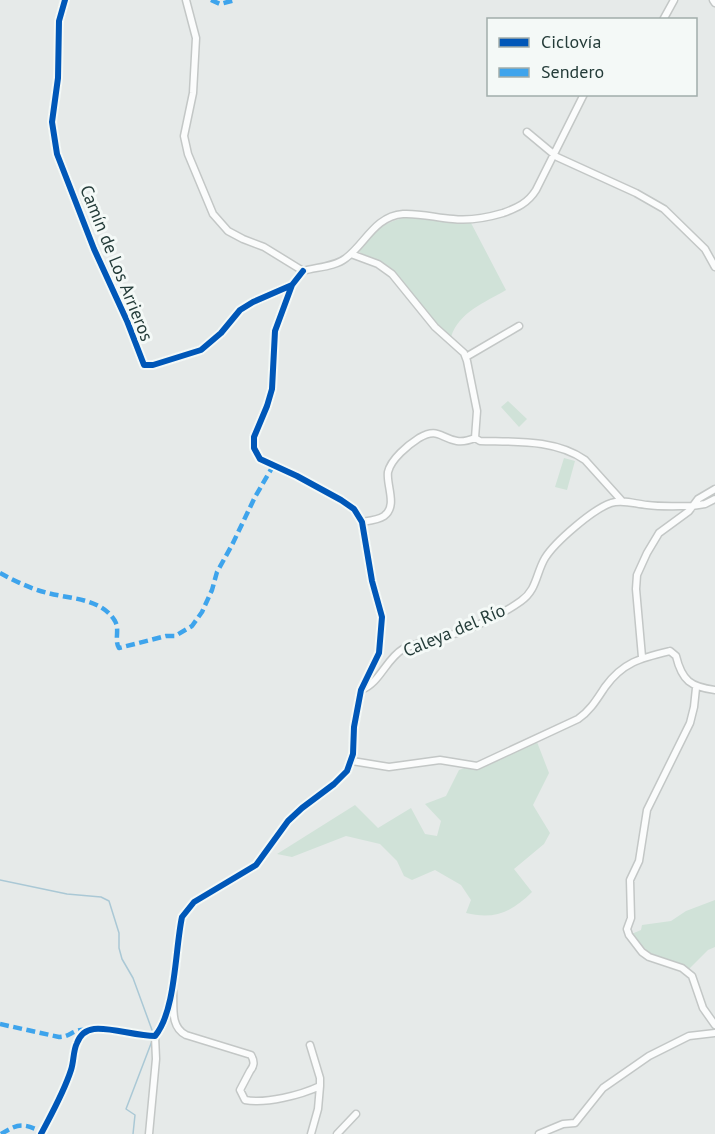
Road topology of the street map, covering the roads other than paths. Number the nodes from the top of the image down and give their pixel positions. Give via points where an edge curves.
1 (65, 0) edge
2 (186, 0) edge
3 (674, 0) edge
4 (664, 18) edge
5 (583, 96) edge
6 (527, 132) dead end
7 (553, 154) junction
8 (351, 254) junction
9 (715, 267) edge
10 (303, 271) junction
11 (292, 285) junction
12 (519, 326) dead end
13 (466, 357) junction
14 (476, 438) junction
15 (715, 489) edge
16 (715, 499) edge
17 (622, 501) junction
18 (693, 506) junction
19 (362, 522) junction
20 (642, 657) junction
21 (696, 688) junction
22 (361, 690) junction
23 (715, 690) edge
24 (352, 761) junction
25 (173, 982) junction
26 (715, 1025) edge
27 (715, 1033) edge
28 (155, 1036) junction
29 (310, 1045) dead end
30 (320, 1086) junction
31 (356, 1114) dead end
32 (41, 1134) edge
33 (149, 1134) edge
34 (311, 1134) edge
35 (337, 1134) edge
36 (538, 1134) edge

1 - 11 street, Camín de Los Arrieros via 59,21 52,122 57,154 144,364 153,365 201,350 240,310
2 - 10 street via 196,38 193,93 184,136 213,214 228,231
3 - 4 street
5 - 7 street
6 - 7 street
7 - 8 street via 532,195 517,208 472,220 402,214 376,227
7 - 9 street via 664,209 705,249
8 - 10 street via 338,263
8 - 13 street via 392,274 428,319
10 - 11 street
11 - 19 street via 275,332 272,389 254,437 254,448 260,459 354,509
12 - 13 street
13 - 14 street via 477,411
14 - 17 street via 535,442 578,455
14 - 19 street via 458,441 430,433 412,442 388,472 388,511 383,517
15 - 18 street
16 - 18 street
17 - 18 street
17 - 22 street, Caleya del Río via 602,507 564,537 544,560 536,583 522,601 469,628 404,649 369,687
18 - 20 street via 658,533 637,575
19 - 22 street via 382,616 379,653
20 - 21 street via 670,651
20 - 24 street via 619,672 584,715 477,766 440,760 389,767
21 - 23 street
21 - 26 street via 687,730 647,810 639,861 630,880 631,918 627,929 642,952 692,976 703,1008
22 - 24 street
24 - 25 street via 334,784 288,821 256,865 187,908 177,940
25 - 28 street via 165,1020
25 - 30 street via 177,1029 254,1059 240,1090 245,1100 293,1096
27 - 36 street via 689,1036 649,1056 603,1088 575,1122
28 - 32 street via 97,1028 82,1035 76,1043 67,1082
28 - 33 street
29 - 30 street
30 - 34 street
31 - 35 street

